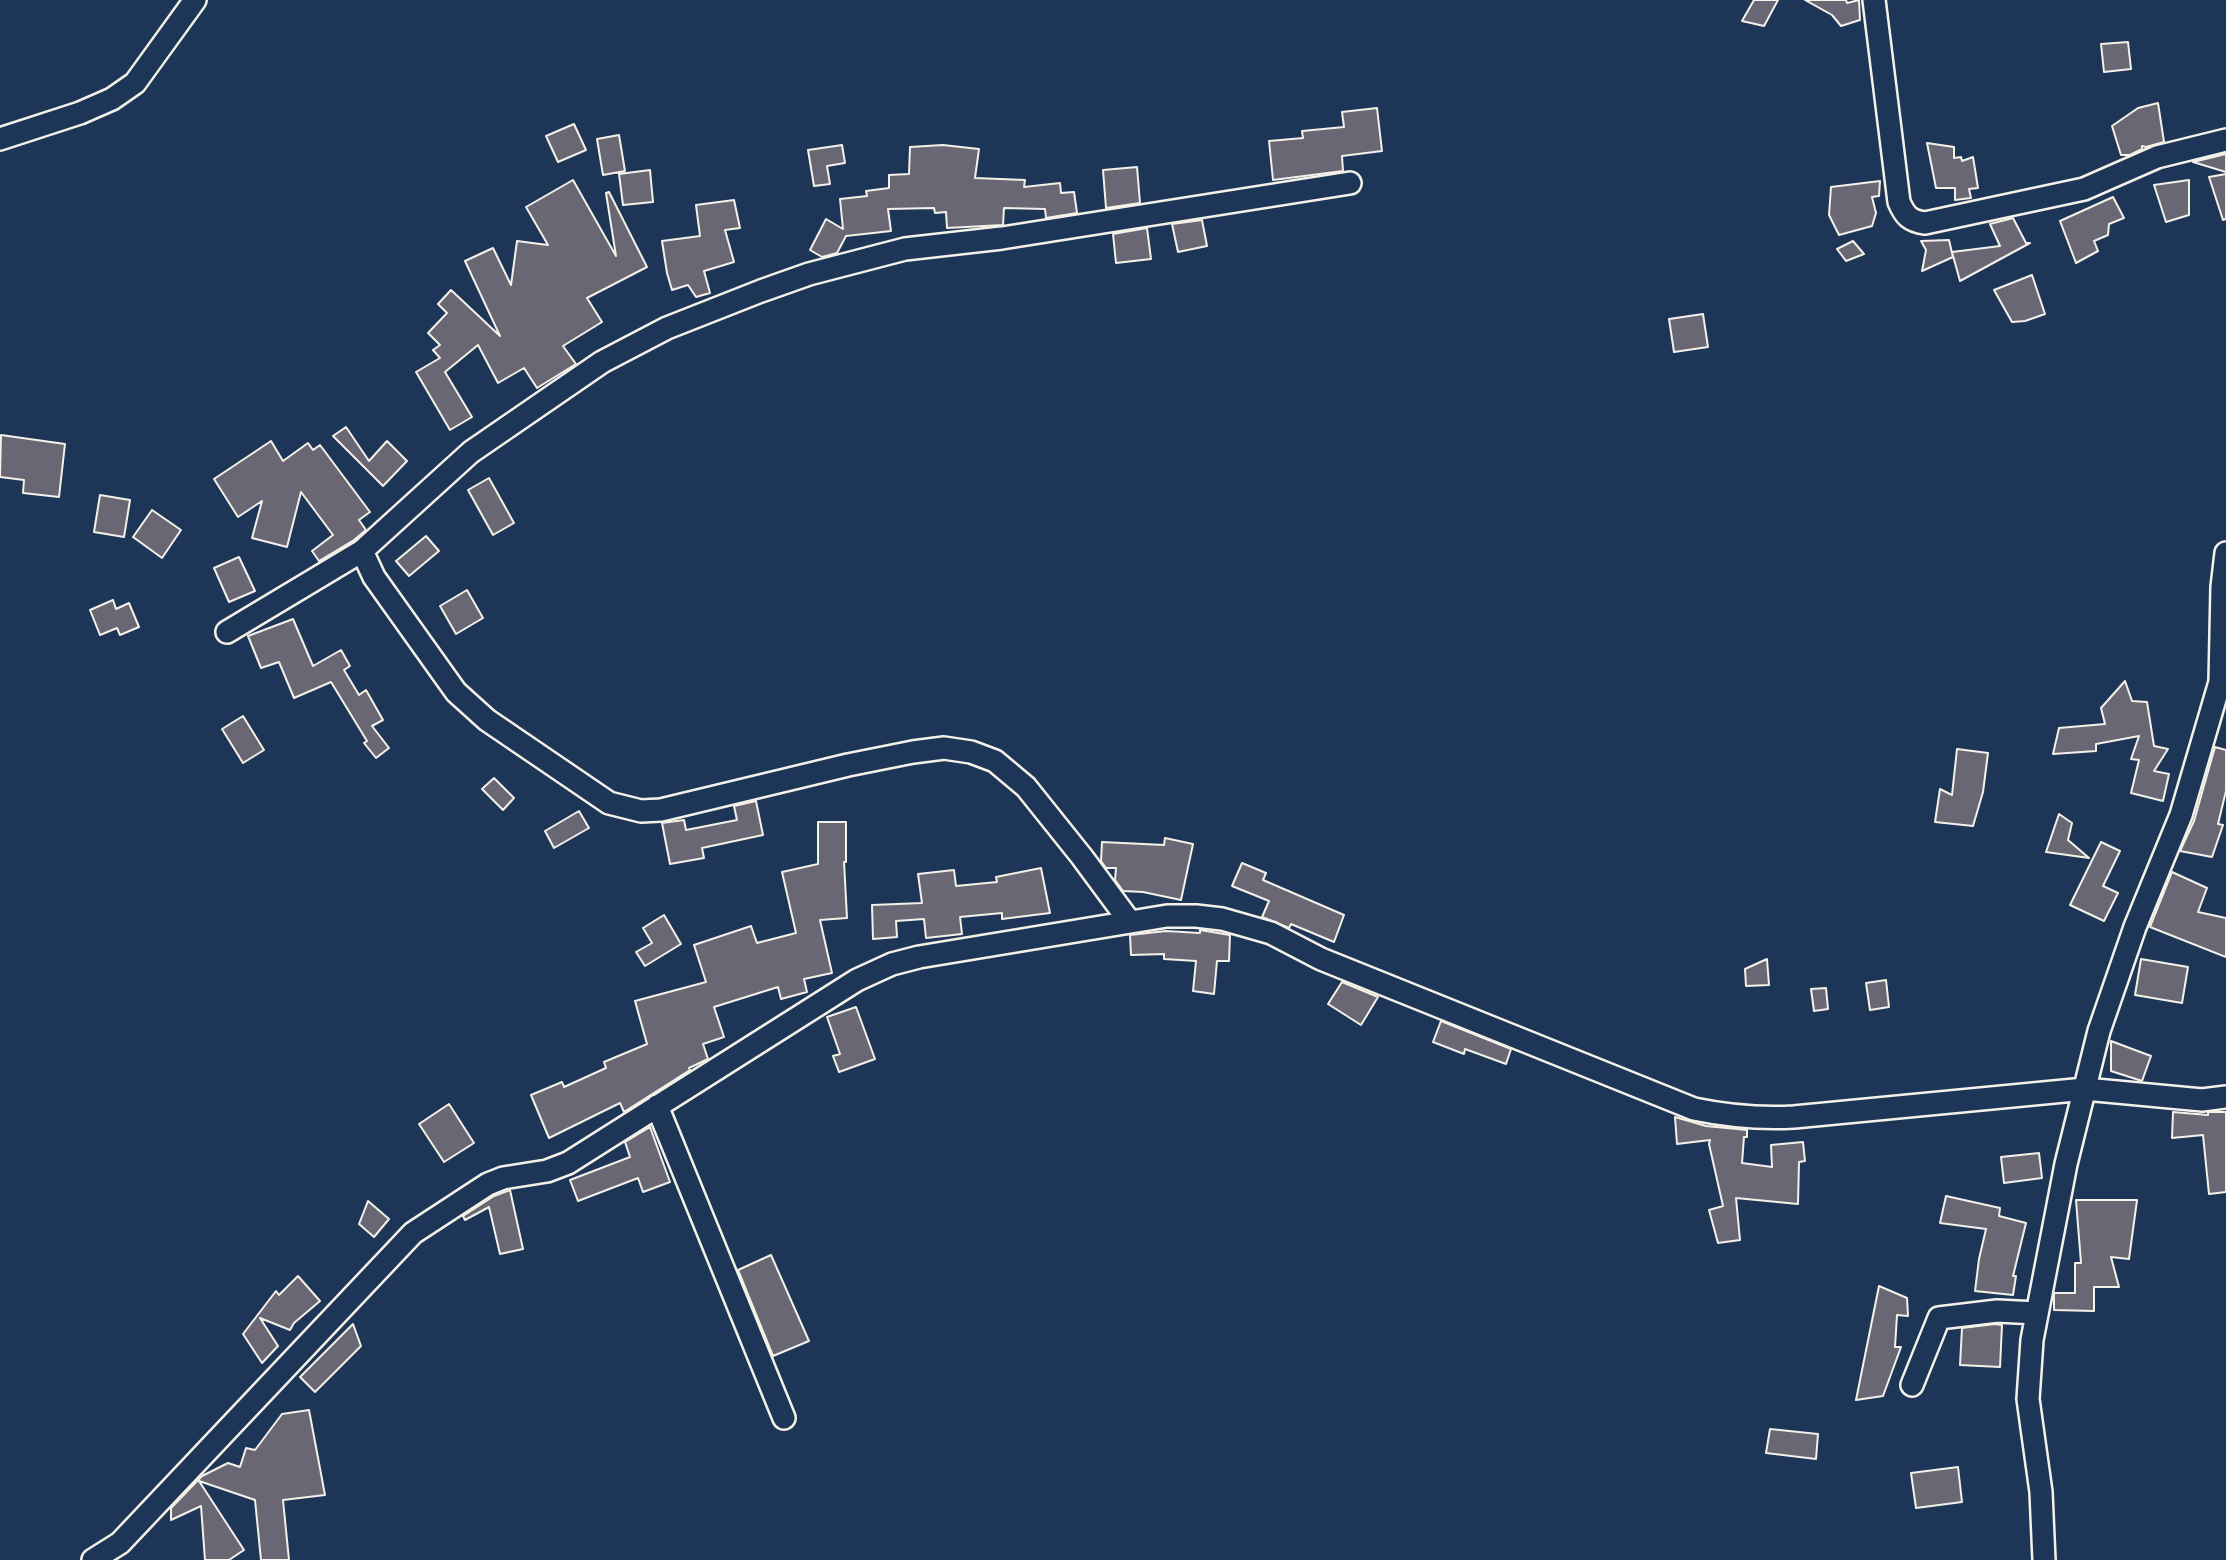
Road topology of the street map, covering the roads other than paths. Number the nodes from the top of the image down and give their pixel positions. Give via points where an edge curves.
1 (195, 0) edge
2 (1874, 0) edge
3 (0, 139) edge
4 (2226, 140) edge
5 (1350, 183) dead end
6 (362, 551) junction
7 (2226, 553) edge
8 (227, 632) dead end
9 (1130, 922) junction
10 (2085, 1089) junction
11 (2226, 1097) edge
12 (657, 1106) junction
13 (2037, 1313) junction
14 (1912, 1385) dead end
15 (784, 1418) dead end
16 (93, 1560) edge
17 (2044, 1560) edge

1 - 3 street via 135,83 80,113
2 - 4 street via 1899,202 1913,222 2084,189 2157,157
5 - 6 street via 905,249 761,291 667,328 602,362 471,452
6 - 8 street
6 - 9 street via 374,576 456,692 487,720 609,803 641,811 661,810 913,752 944,748 971,752 995,761 1026,787
7 - 10 street via 2220,682 2182,815 2135,927 2099,1031
9 - 10 street via 1196,916 1271,933 1321,959 1681,1104 1717,1114 1763,1119
9 - 12 street via 892,964 857,980
10 - 11 street via 2202,1100
10 - 13 street
12 - 15 street
12 - 16 street via 568,1163 488,1184 413,1233 120,1543
13 - 14 street via 1997,1311 1940,1318
13 - 17 street via 2028,1399 2041,1492

